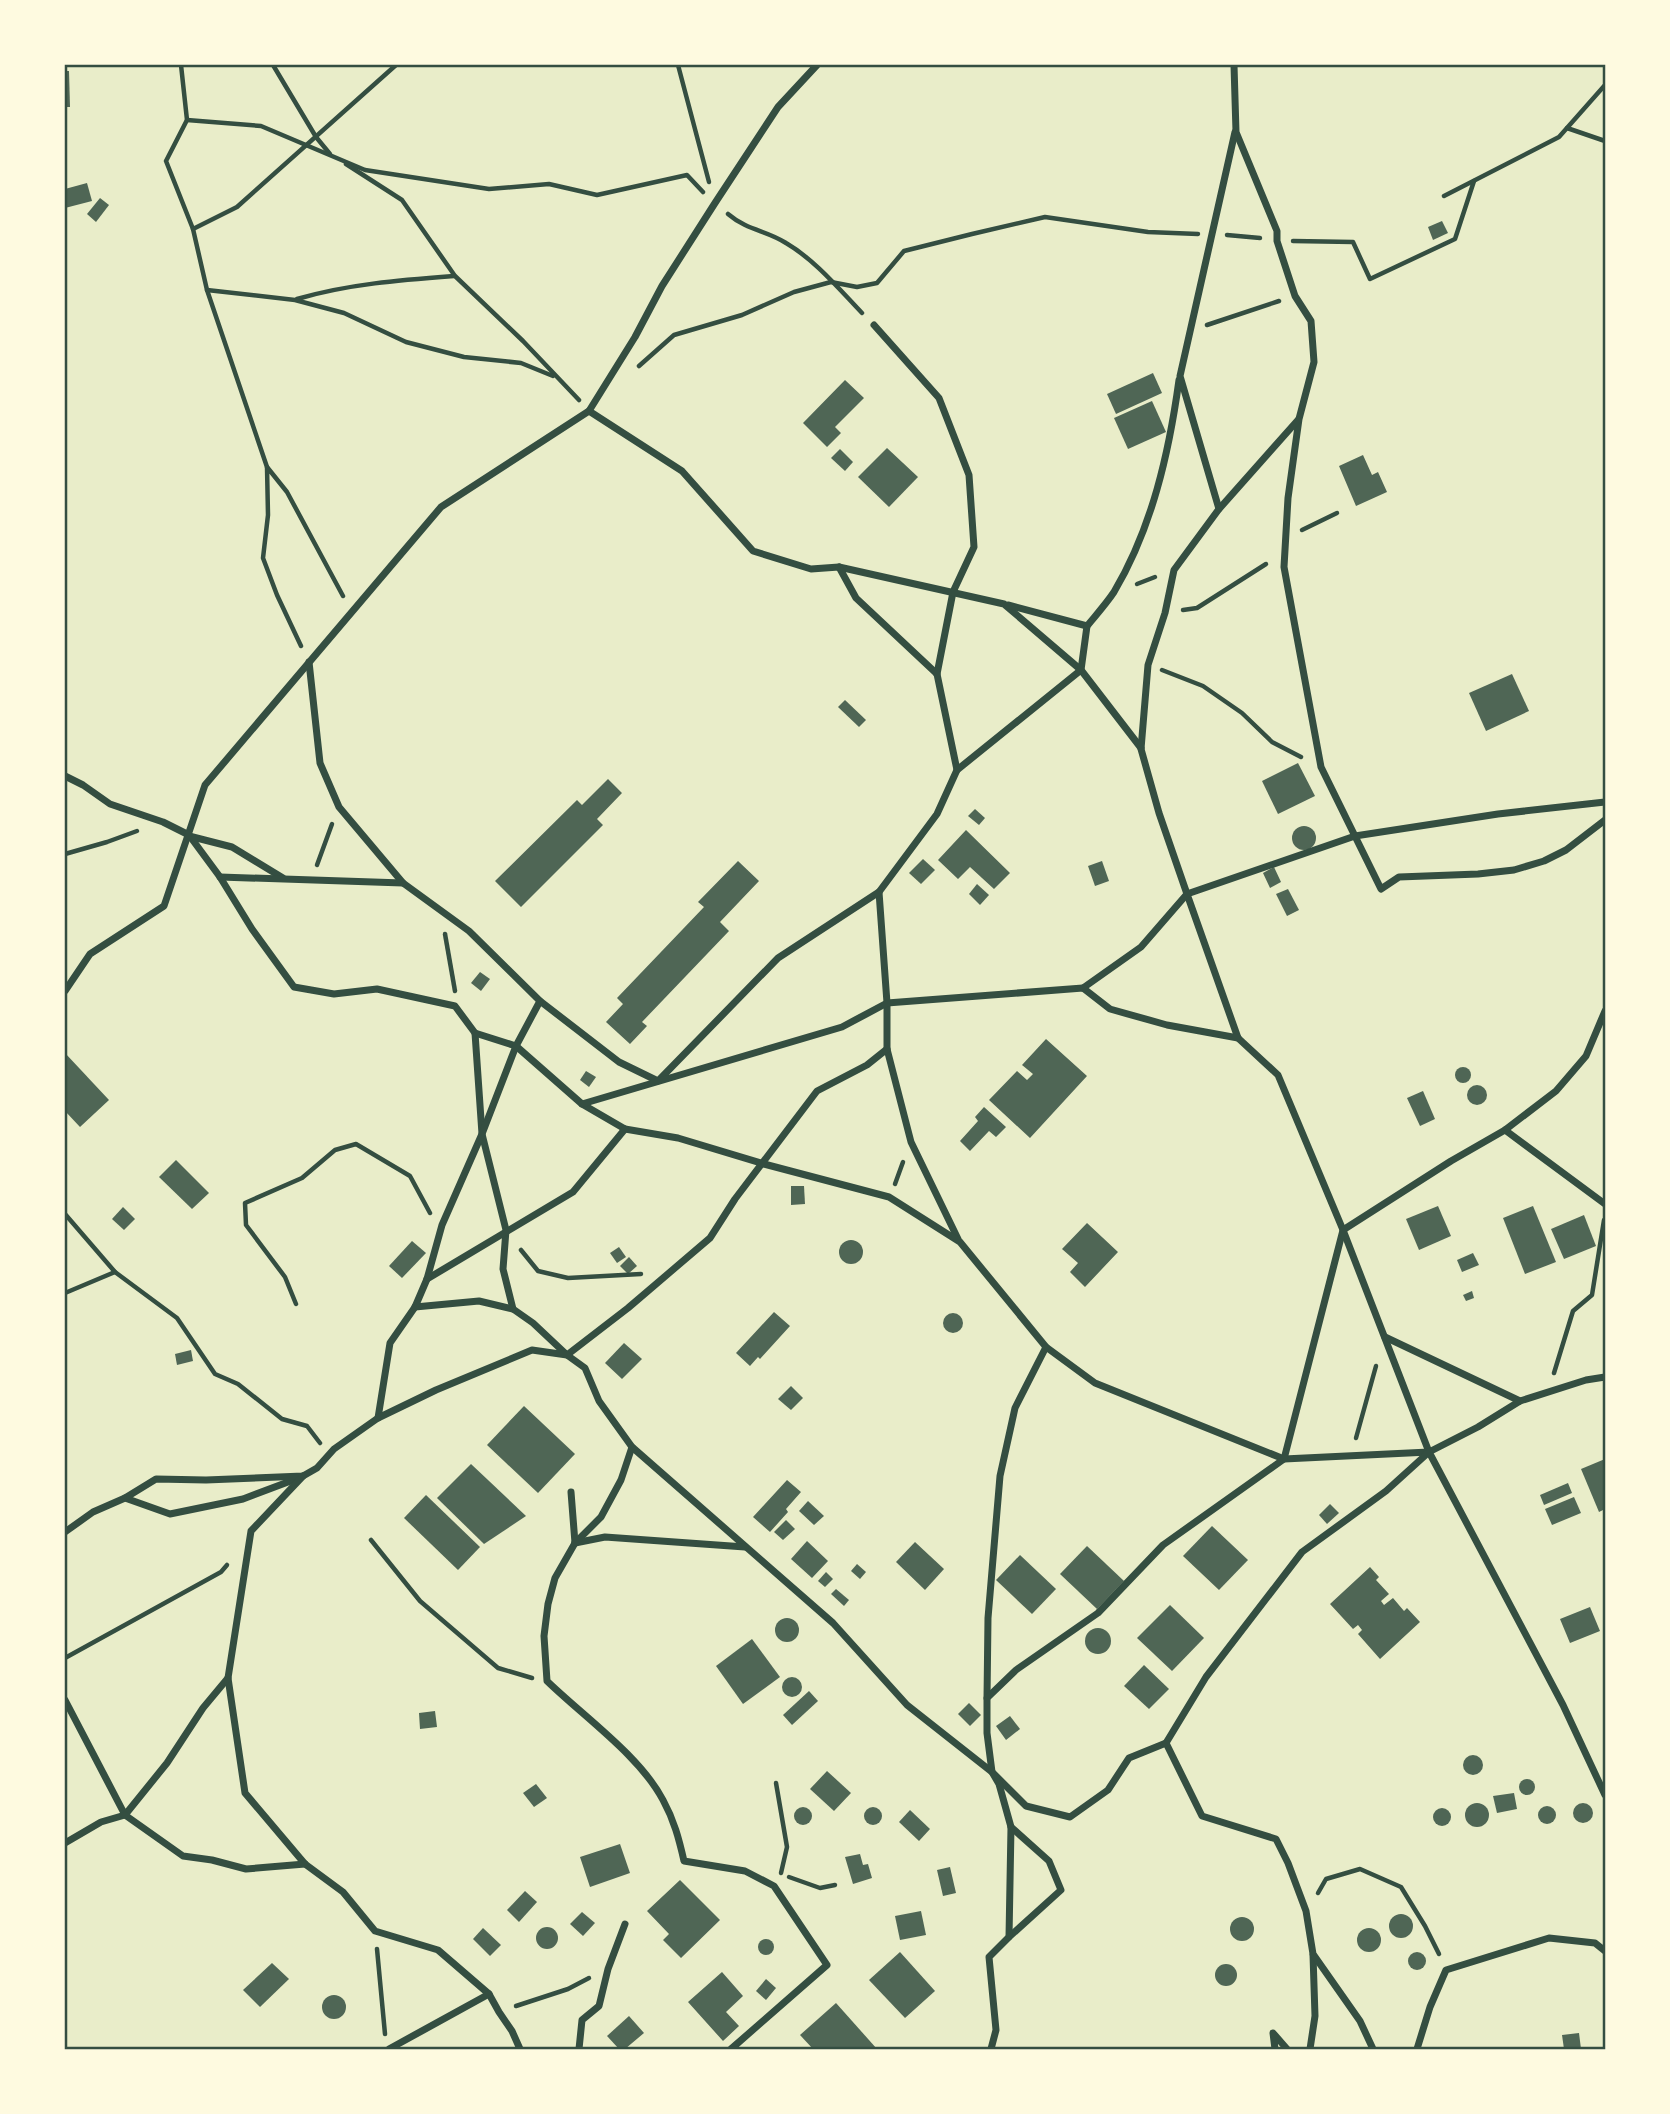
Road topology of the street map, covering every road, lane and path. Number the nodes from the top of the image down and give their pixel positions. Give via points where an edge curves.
1 (181, 65) edge
2 (273, 65) edge
3 (396, 65) edge
4 (678, 65) edge
5 (817, 65) edge
6 (1234, 65) edge
7 (1605, 85) edge
8 (187, 120) junction
9 (1567, 128) junction
10 (1236, 132) junction
11 (316, 137) junction
12 (1605, 141) edge
13 (308, 145) junction
14 (331, 155) junction
15 (1474, 181) junction
16 (1444, 196) dead end
17 (715, 203) junction
18 (193, 229) junction
19 (1212, 235) junction
20 (1277, 241) junction
21 (455, 276) junction
22 (831, 282) junction
23 (207, 290) junction
24 (1295, 296) junction
25 (295, 300) junction
26 (874, 325) joint
27 (1190, 331) junction
28 (1180, 376) junction
29 (557, 377) junction
30 (605, 385) junction
31 (589, 411) junction
32 (1299, 419) junction
33 (267, 467) junction
34 (1219, 509) junction
35 (1338, 513) dead end
36 (1285, 539) junction
37 (839, 567) junction
38 (1174, 570) junction
39 (953, 592) junction
40 (1113, 593) junction
41 (1004, 604) junction
42 (351, 612) junction
43 (1165, 613) junction
44 (1087, 626) junction
45 (309, 662) junction
46 (1148, 665) junction
47 (1081, 670) junction
48 (937, 674) junction
49 (1141, 749) junction
50 (1321, 767) junction
51 (957, 770) junction
52 (65, 776) edge
53 (1605, 802) edge
54 (339, 807) junction
55 (1605, 820) edge
56 (163, 822) junction
57 (188, 835) junction
58 (1355, 836) junction
59 (65, 854) edge
60 (220, 877) junction
61 (284, 878) junction
62 (314, 879) junction
63 (402, 884) junction
64 (878, 892) junction
65 (1187, 894) junction
66 (438, 908) junction
67 (1083, 988) junction
68 (65, 991) edge
69 (540, 1001) junction
70 (887, 1003) junction
71 (455, 1006) junction
72 (1605, 1011) edge
73 (475, 1033) junction
74 (1238, 1038) junction
75 (516, 1046) junction
76 (887, 1049) junction
77 (658, 1081) junction
78 (582, 1104) junction
79 (625, 1129) junction
80 (1505, 1130) junction
81 (482, 1134) junction
82 (911, 1142) junction
83 (764, 1164) junction
84 (889, 1197) junction
85 (1605, 1206) edge
86 (65, 1214) edge
87 (442, 1226) junction
88 (506, 1230) junction
89 (1343, 1230) junction
90 (960, 1242) junction
91 (115, 1272) junction
92 (670, 1273) junction
93 (427, 1279) junction
94 (65, 1293) edge
95 (296, 1304) dead end
96 (415, 1307) junction
97 (513, 1309) junction
98 (1385, 1337) junction
99 (1046, 1347) junction
100 (567, 1356) junction
101 (1605, 1377) edge
102 (1547, 1392) junction
103 (1520, 1401) junction
104 (378, 1418) junction
105 (632, 1447) junction
106 (1429, 1452) junction
107 (1351, 1456) junction
108 (1284, 1460) junction
109 (317, 1468) junction
110 (303, 1476) junction
111 (571, 1492) dead end
112 (125, 1498) junction
113 (65, 1532) edge
114 (371, 1541) dead end
115 (575, 1543) junction
116 (746, 1547) junction
117 (229, 1562) dead end
118 (65, 1658) edge
119 (228, 1678) junction
120 (547, 1681) junction
121 (987, 1698) junction
122 (65, 1700) edge
123 (1166, 1743) junction
124 (992, 1772) junction
125 (776, 1783) dead end
126 (1605, 1795) edge
127 (125, 1815) junction
128 (1011, 1827) junction
129 (65, 1843) edge
130 (305, 1864) junction
131 (835, 1885) dead end
132 (1306, 1911) junction
133 (625, 1924) dead end
134 (375, 1930) junction
135 (1009, 1937) junction
136 (1605, 1951) edge
137 (1313, 1954) junction
138 (608, 1969) junction
139 (1447, 1970) junction
140 (489, 1994) junction
141 (499, 2012) junction
142 (385, 2036) dead end
143 (389, 2049) edge
144 (520, 2049) edge
145 (579, 2049) edge
146 (731, 2049) edge
147 (991, 2049) edge
148 (1275, 2049) edge
149 (1287, 2049) edge
150 (1310, 2049) edge
151 (1373, 2049) edge
152 (1417, 2049) edge

1 - 8 path
2 - 11 path
3 - 11 path
4 - 17 path
5 - 17 street via 778,107
6 - 10 street
7 - 9 path
8 - 13 path via 261,126
8 - 18 path via 166,161
9 - 12 path
9 - 15 path via 1559,137
10 - 19 street
10 - 20 street via 1277,231
11 - 13 path
11 - 14 path
13 - 14 path
13 - 18 path via 237,207
14 - 17 path via 365,170 489,190 549,184 597,195 687,175
14 - 21 path via 402,200
15 - 16 path
15 - 20 path via 1455,239 1370,279 1353,242
17 - 22 path via 742,226 786,242
17 - 30 street
18 - 23 path
19 - 20 path
19 - 22 path via 1148,232 1045,217 904,251 877,283 857,287
19 - 27 street
20 - 24 street
21 - 25 path via 325,291
21 - 29 path
22 - 26 path
22 - 30 path via 674,335 640,366
23 - 25 path
23 - 33 path
24 - 27 path
24 - 32 street via 1311,321 1314,362
25 - 29 path via 344,313 406,342 521,363
26 - 39 street via 939,398 969,475 974,547
27 - 28 street
28 - 34 street
28 - 40 street via 1171,438 1144,529
29 - 31 path
30 - 31 street
31 - 37 street via 682,471 753,551 811,569
31 - 42 street via 441,507
32 - 34 street
32 - 36 street
33 - 42 path via 287,492
33 - 45 path via 268,515 262,558
34 - 38 street
35 - 36 path
36 - 43 path via 1269,562 1197,608
36 - 50 street via 1284,567
37 - 39 street
37 - 48 street via 856,598
38 - 40 path
38 - 43 street
39 - 41 street
39 - 48 street
40 - 44 street
41 - 44 street
41 - 47 street
42 - 45 street
43 - 46 street
44 - 47 street
45 - 54 street via 320,763
45 - 57 street via 205,785
46 - 49 street
46 - 50 path via 1203,686 1242,713 1272,742
47 - 49 street
47 - 51 street
48 - 51 street
49 - 65 street
50 - 58 street
51 - 64 street via 937,814
52 - 56 street via 110,804
53 - 58 street
54 - 62 path
54 - 63 street
55 - 58 street via 1544,861 1478,874 1399,877 1381,888
56 - 57 street
56 - 59 path
57 - 60 street
57 - 61 street via 232,847
57 - 68 street via 164,906 90,954
58 - 65 street
60 - 61 street
60 - 71 street via 294,987 334,994 377,989
61 - 62 street
62 - 63 street
63 - 66 street
64 - 70 street
64 - 77 street via 778,958
65 - 67 street via 1141,947
65 - 74 street
66 - 69 street via 469,931
66 - 71 path
67 - 70 street
67 - 74 street via 1110,1009
69 - 75 street
69 - 77 street via 619,1062
70 - 76 street
70 - 77 street via 842,1027
71 - 73 street
72 - 80 street via 1586,1056 1556,1091
73 - 75 street
73 - 81 street
74 - 89 street via 1278,1075
75 - 78 street
75 - 81 street
76 - 82 street
76 - 83 street via 817,1091
77 - 78 street
78 - 79 street
79 - 83 street via 678,1138
79 - 88 street via 573,1192
80 - 85 street
80 - 89 street
81 - 87 street
81 - 88 street
82 - 84 path
82 - 90 street
83 - 84 street
83 - 92 street via 710,1238
84 - 90 street
85 - 102 path via 1592,1295 1573,1311
86 - 91 path
87 - 93 street
87 - 95 path via 431,1216 410,1176 356,1144 335,1150 302,1178 245,1203 246,1224 285,1277
88 - 92 path via 538,1271 568,1278
88 - 93 street
88 - 97 street via 503,1269
89 - 98 street
89 - 108 street
90 - 99 street
91 - 94 path
91 - 109 path via 177,1318 215,1374 238,1384 282,1419 307,1426 322,1447
92 - 100 street
93 - 96 street
96 - 97 street via 479,1301
96 - 104 street via 390,1343
97 - 100 street
98 - 103 street
98 - 106 street
98 - 107 path
99 - 108 street via 1095,1383
99 - 121 street via 1015,1408 1000,1476 988,1618
100 - 104 street via 532,1350
100 - 105 street via 585,1368 599,1401
101 - 102 street
102 - 103 street
103 - 106 street
104 - 109 street via 334,1449
105 - 115 street via 601,1517
105 - 116 street
106 - 107 street
106 - 123 street via 1386,1491 1302,1552 1206,1677
106 - 126 street via 1563,1705
107 - 108 street
108 - 121 street via 1163,1545 1098,1613 1016,1670
109 - 110 street
110 - 112 street via 156,1479
110 - 112 street via 243,1499 170,1514
110 - 119 street via 251,1531
111 - 115 street
112 - 113 street via 93,1512
114 - 120 path via 421,1601 498,1668
115 - 116 street via 605,1537
115 - 120 street via 555,1578 548,1604 544,1636
116 - 124 street via 833,1623 907,1705
117 - 118 path via 211,1578
119 - 127 street
119 - 130 street via 245,1793
120 - 146 street via 613,1740 662,1797 677,1829 684,1861 745,1871 774,1886 827,1965
121 - 124 street
122 - 127 street
123 - 124 street via 1129,1758 1108,1790 1070,1817 1026,1806
123 - 132 street via 1202,1816 1276,1839
124 - 128 street
125 - 131 path via 788,1847 781,1874 820,1888
127 - 129 street
127 - 130 street via 183,1856 246,1869
128 - 135 street
128 - 135 street via 1049,1861 1061,1890
130 - 134 street via 343,1892
132 - 137 street
132 - 139 path via 1326,1879 1360,1869 1401,1888
133 - 138 street
134 - 140 street via 438,1950
134 - 142 path
135 - 147 street via 989,1957 996,2030
136 - 139 street via 1595,1943 1549,1938
137 - 150 street via 1315,2016
137 - 151 street via 1360,2021
138 - 141 path via 568,1989
138 - 145 street via 598,2006 582,2020
139 - 152 street
140 - 141 street
140 - 143 street
141 - 144 street
148 - 149 street via 1273,2033

